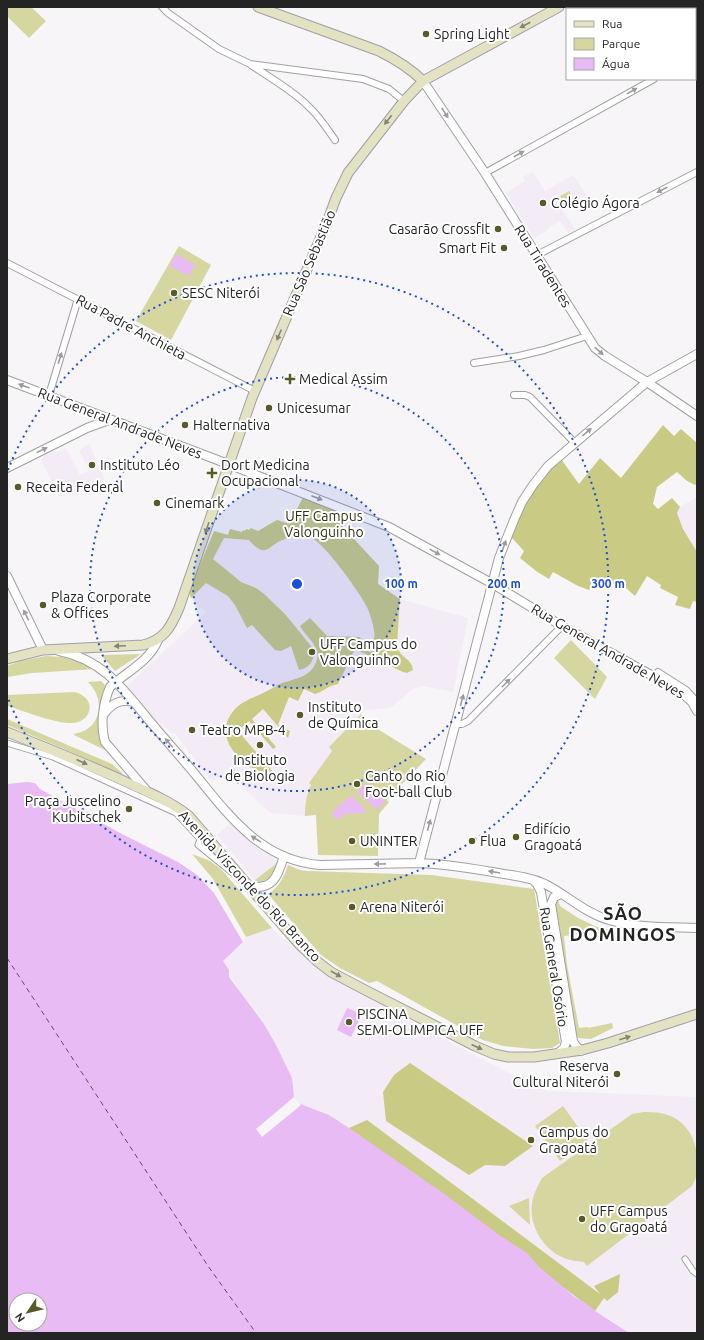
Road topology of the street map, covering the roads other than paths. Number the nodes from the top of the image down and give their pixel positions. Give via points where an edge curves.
1 (162, 7) edge
2 (258, 7) edge
3 (559, 7) edge
4 (250, 64) junction
5 (652, 80) edge
6 (423, 81) junction
7 (404, 101) junction
8 (335, 140) dead end
9 (697, 172) edge
10 (485, 173) junction
11 (537, 255) junction
12 (7, 263) edge
13 (78, 299) junction
14 (587, 336) junction
15 (697, 354) edge
16 (474, 364) dead end
17 (7, 380) edge
18 (647, 382) junction
19 (254, 391) junction
20 (49, 395) junction
21 (514, 395) dead end
22 (89, 410) junction
23 (697, 416) edge
24 (113, 420) junction
25 (87, 428) junction
26 (575, 442) junction
27 (228, 464) junction
28 (7, 468) edge
29 (7, 576) edge
30 (492, 584) junction
31 (562, 626) junction
32 (158, 640) junction
33 (43, 650) junction
34 (52, 650) junction
35 (7, 659) edge
36 (658, 672) dead end
37 (116, 681) junction
38 (134, 702) junction
39 (697, 702) edge
40 (697, 711) edge
41 (103, 716) junction
42 (456, 724) junction
43 (7, 732) edge
44 (7, 743) edge
45 (150, 793) junction
46 (284, 856) junction
47 (419, 863) junction
48 (532, 879) junction
49 (247, 884) junction
50 (561, 894) junction
51 (697, 928) edge
52 (697, 1014) edge
53 (581, 1051) junction
54 (556, 1055) junction
55 (685, 1259) dead end
56 (697, 1274) edge

1 - 4 street via 219,49
2 - 6 main road via 379,51 412,70
3 -> 6 main road, Rua São Sebastião
4 - 7 street via 363,79 389,89
4 - 8 street via 312,109
10 -> 5 street
6 - 7 main road, Rua São Sebastião
6 -> 10 street, Rua Tiradentes
7 -> 19 main road, Rua São Sebastião via 348,173
9 -> 11 street
10 - 11 street, Rua Tiradentes
11 - 14 street, Rua Tiradentes
12 - 13 street, Rua Padre Anchieta
13 - 19 street, Rua Padre Anchieta
20 -> 13 street
14 - 16 street via 544,350
14 -> 18 street, Rua Tiradentes via 604,356
15 - 18 street
20 -> 17 street, Rua General Andrade Neves
18 - 23 street, Rua Tiradentes
26 -> 18 street
19 - 27 main road, Rua São Sebastião
20 - 22 street, Rua General Andrade Neves
21 - 26 street via 530,397
22 - 24 street, Rua General Andrade Neves
22 - 25 street via 91,419
24 - 25 street
24 - 27 street, Rua General Andrade Neves
28 -> 25 street
30 -> 26 street via 507,536 522,502 548,466
27 -> 30 street, Rua General Andrade Neves via 374,521
27 -> 32 main road, Rua São Sebastião via 179,608 171,626
33 -> 29 street
30 - 31 street, Rua General Andrade Neves
42 -> 30 street
31 - 40 street, Rua General Andrade Neves via 680,691 690,699
42 -> 31 street via 468,721
32 -> 34 main road via 143,645
32 - 37 street via 148,656
33 - 34 main road
33 - 35 main road
34 - 37 street via 82,658
36 - 39 street via 686,690
37 - 38 street
37 - 41 street via 108,692
38 - 41 street via 126,700 115,703
46 -> 38 street via 254,839 232,819
41 - 45 street via 102,733 105,742
47 -> 42 street
43 -> 45 main road, Avenida Visconde do Rio Branco
44 - 49 street via 52,757 176,814 200,839 198,845
45 - 49 main road, Avenida Visconde do Rio Branco via 188,816
47 -> 46 street via 320,865 299,862
46 - 49 street via 279,872 272,882 262,887
48 -> 47 street
48 - 50 street
48 - 54 street, Rua General Osório via 541,892 566,1039 565,1046
49 -> 54 main road, Avenida Visconde do Rio Branco via 310,955 331,972 349,982 494,1054 508,1057
50 - 51 street via 591,913 614,921 636,925
50 - 53 street, Rua General Osório via 554,897 551,904 573,1041
53 -> 52 main road, Avenida Visconde do Rio Branco
53 - 54 main road, Avenida Visconde do Rio Branco
55 - 56 street

